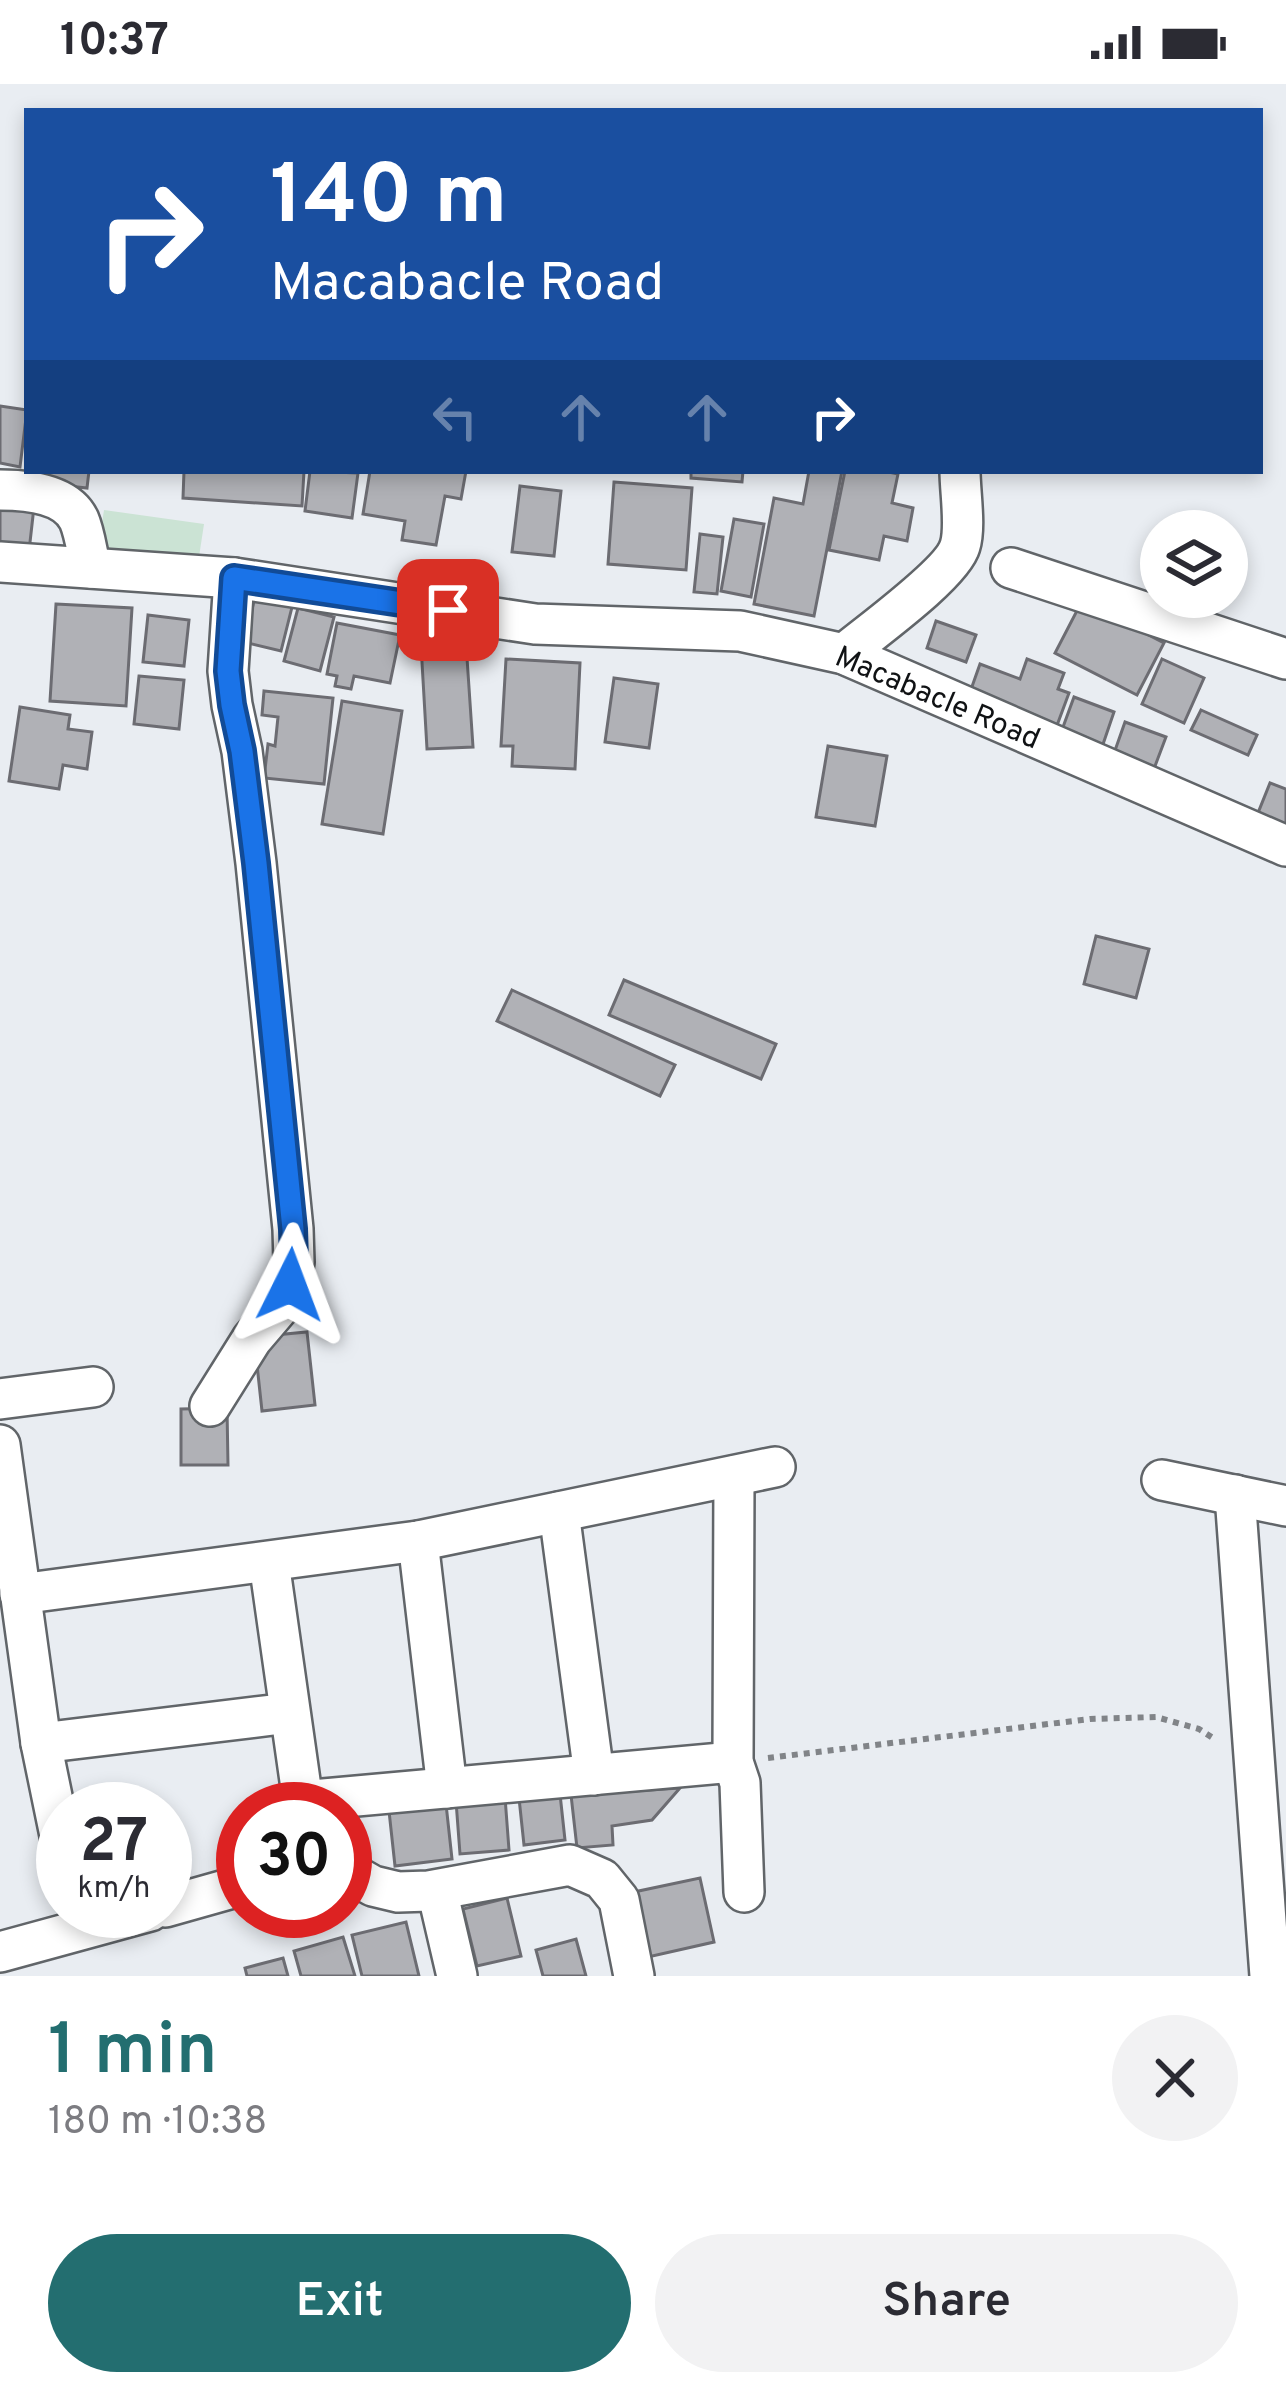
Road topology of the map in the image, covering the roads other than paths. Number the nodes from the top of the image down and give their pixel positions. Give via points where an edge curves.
1 (959, 474) edge
2 (0, 490) edge
3 (0, 562) edge
4 (91, 568) junction
5 (1011, 568) dead end
6 (234, 578) junction
7 (844, 654) junction
8 (1286, 659) edge
9 (1286, 846) edge
10 (93, 1387) dead end
11 (0, 1399) edge
12 (210, 1406) dead end
13 (0, 1445) edge
14 (776, 1467) dead end
15 (734, 1476) junction
16 (1162, 1480) dead end
17 (1235, 1496) junction
18 (1286, 1506) edge
19 (559, 1512) junction
20 (418, 1541) junction
21 (269, 1562) junction
22 (20, 1594) junction
23 (289, 1713) junction
24 (41, 1743) junction
25 (734, 1762) junction
26 (594, 1774) junction
27 (49, 1782) edge
28 (299, 1782) edge
29 (447, 1788) junction
30 (372, 1797) edge
31 (372, 1885) edge
32 (744, 1892) dead end
33 (440, 1903) dead end
34 (36, 1938) edge
35 (0, 1952) edge
36 (457, 1976) edge
37 (634, 1976) edge
38 (1270, 1976) edge

1 - 7 street via 956,556
2 - 4 street via 69,507
3 - 4 street, Macabacle Road
4 - 6 street, Macabacle Road
5 - 8 street
6 - 7 street, Macabacle Road via 535,624 740,631
6 - 12 street via 228,671 256,863 294,1262 281,1305
7 - 9 street, Macabacle Road
10 - 11 street
13 - 22 street
14 - 15 street
15 - 19 street
15 - 25 street
16 - 17 street
17 - 18 street
17 - 38 street
19 - 20 street
19 - 26 street
20 - 21 street
20 - 29 street
21 - 22 street
21 - 23 street
22 - 24 street
23 - 24 street
23 - 28 street
24 - 27 street
25 - 26 street
25 - 32 street
26 - 29 street
29 - 30 street
31 - 37 street via 429,1891 570,1865 602,1880 619,1900
33 - 36 street
34 - 35 street

